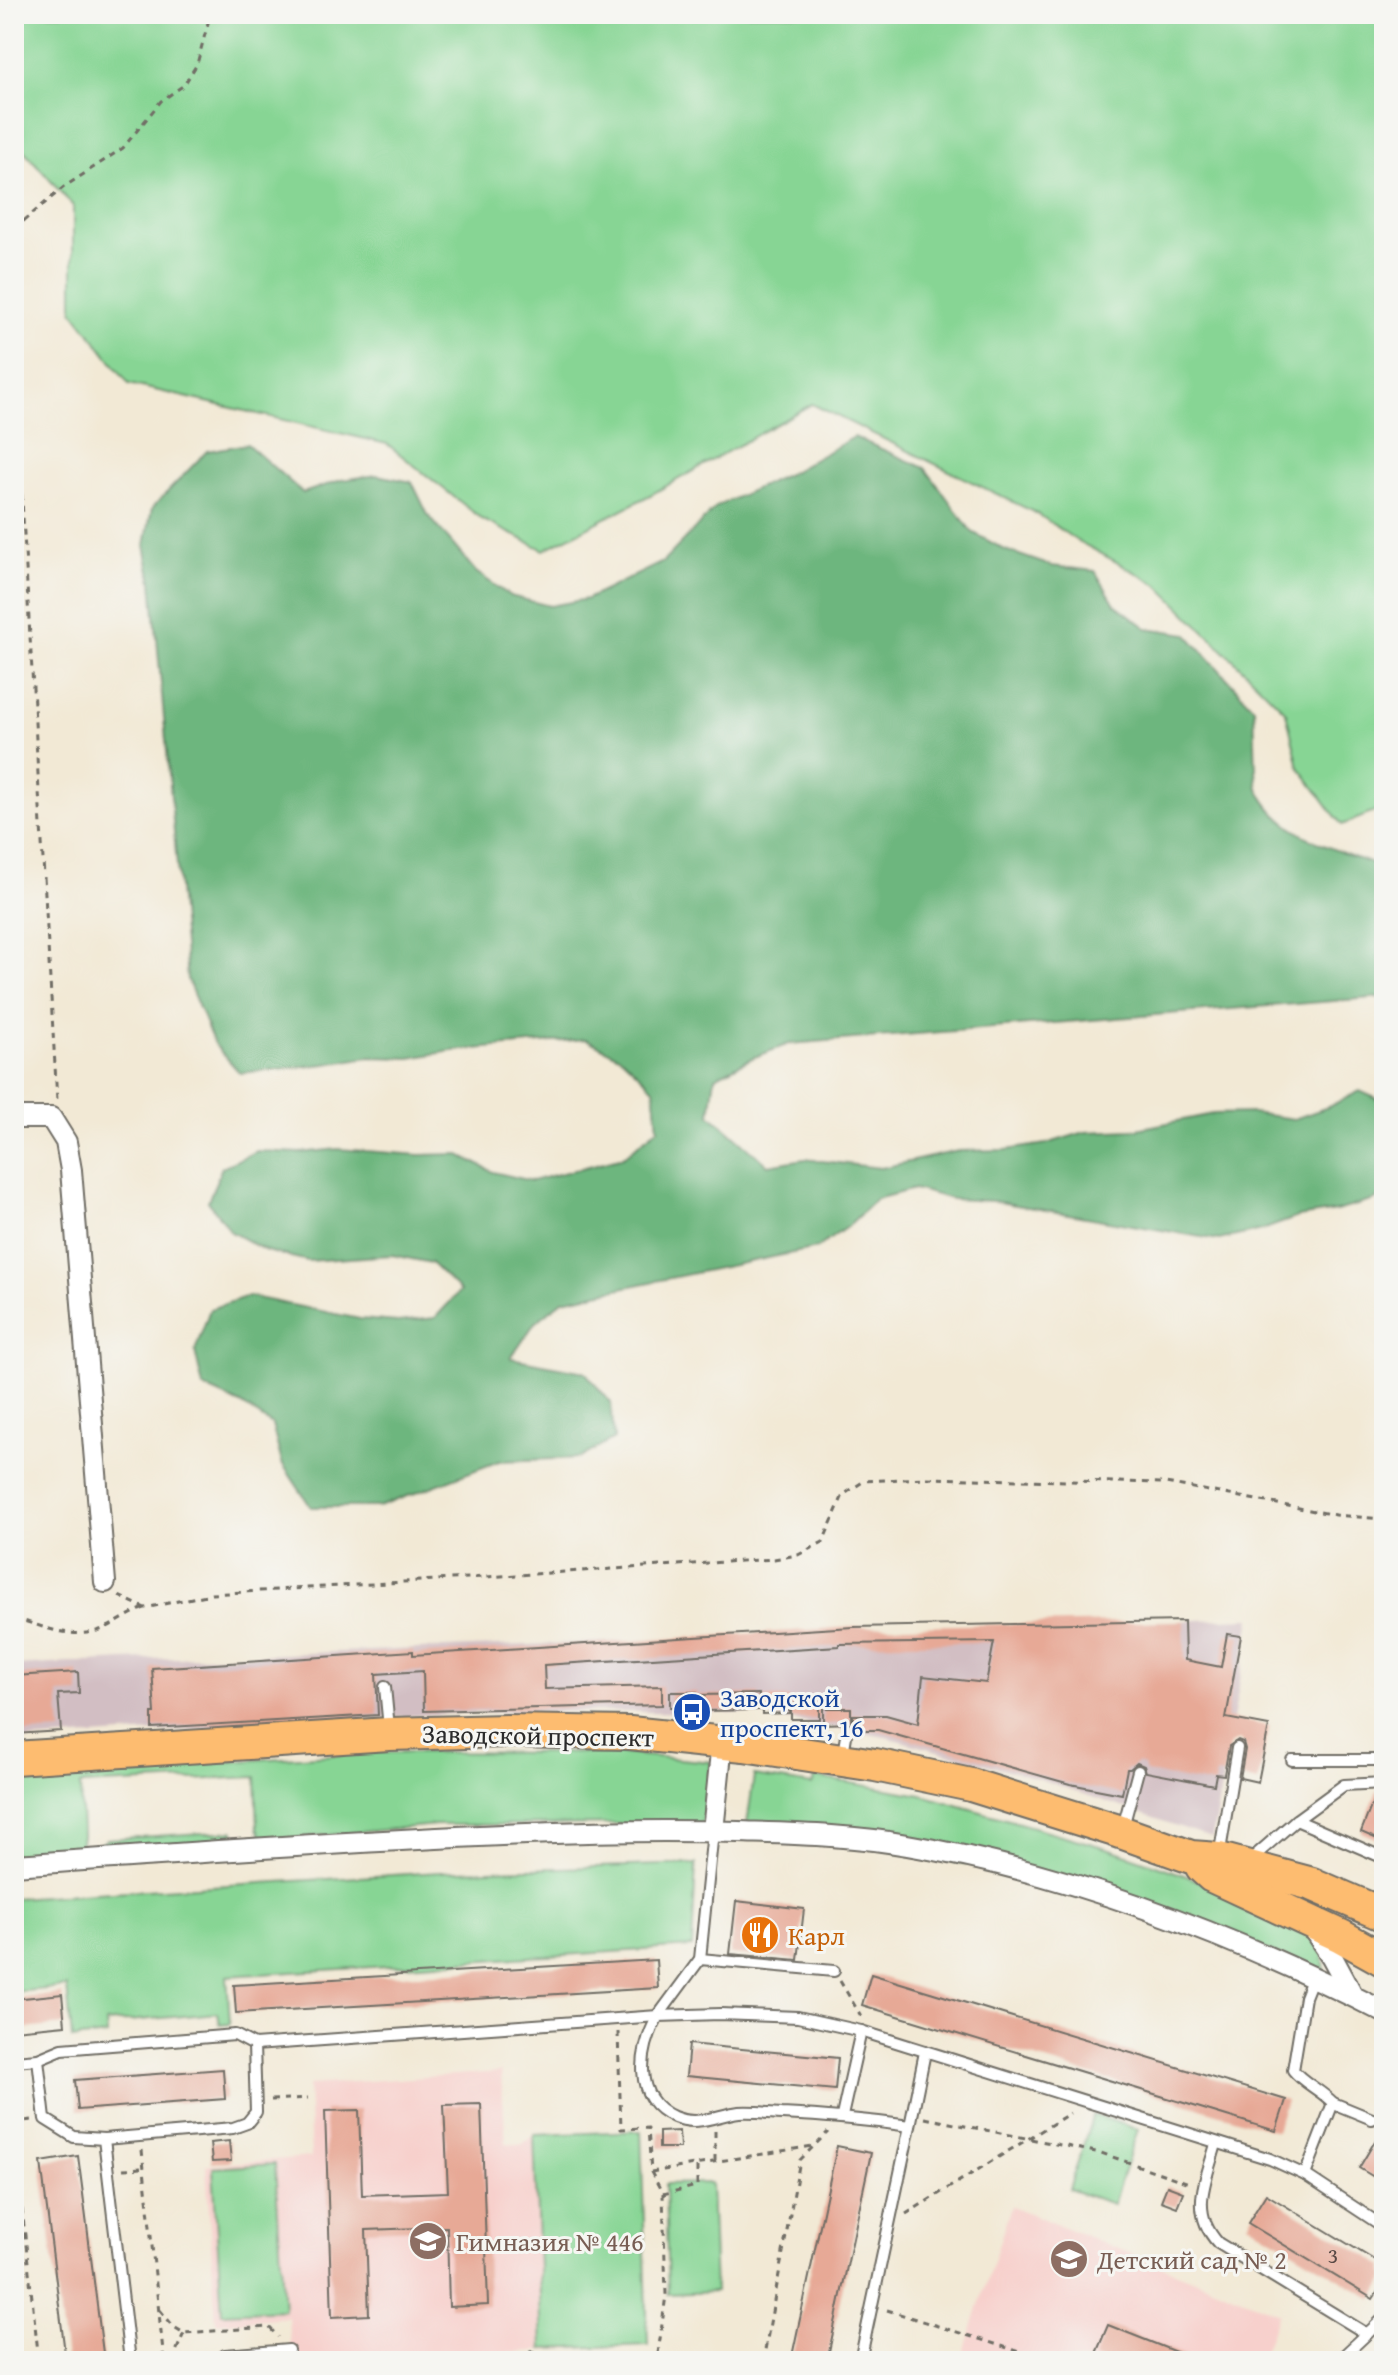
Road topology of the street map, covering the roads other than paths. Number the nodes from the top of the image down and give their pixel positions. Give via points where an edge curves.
1 (14, 1118) edge
2 (105, 1582) road end
3 (385, 1687) dead end
4 (389, 1734) junction
5 (722, 1743) junction
6 (1237, 1748) dead end
7 (14, 1758) edge
8 (1292, 1760) dead end
9 (1384, 1760) edge
10 (1138, 1771) dead end
11 (1384, 1783) edge
12 (1296, 1820) junction
13 (713, 1831) junction
14 (1122, 1832) junction
15 (1384, 1858) edge
16 (14, 1865) edge
17 (1219, 1869) junction
18 (1384, 1915) edge
19 (1306, 1920) junction
20 (700, 1959) junction
21 (1384, 1960) edge
22 (834, 1971) road end
23 (1313, 1977) junction
24 (1353, 1996) junction
25 (1384, 2012) edge
26 (658, 2016) junction
27 (861, 2031) junction
28 (254, 2045) junction
29 (925, 2052) junction
30 (38, 2059) junction
31 (14, 2061) edge
32 (1333, 2103) junction
33 (842, 2116) junction
34 (1372, 2119) dead end
35 (911, 2121) junction
36 (104, 2139) junction
37 (1216, 2144) junction
38 (1305, 2175) junction
39 (1384, 2227) edge
40 (1384, 2318) edge
41 (1367, 2334) junction
42 (287, 2350) road end
43 (130, 2361) edge
44 (218, 2361) edge
45 (860, 2361) edge
46 (1338, 2361) edge

1 - 2 street via 51,1118 66,1142
3 - 4 lane
4 - 5 main road, Заводской проспект via 630,1733
4 - 7 main road, Заводской проспект
5 - 13 street
5 - 14 main road, Заводской проспект via 844,1748
6 - 17 lane
8 - 9 lane
10 - 14 lane
11 - 12 lane via 1344,1785
12 - 15 lane
12 - 17 lane
13 - 16 street via 383,1840
13 - 20 lane
13 - 23 street via 855,1837 971,1858 1088,1889 1279,1959
14 - 17 main road, Заводской проспект
17 - 18 main road, Заводской проспект via 1312,1884
17 - 19 main road, Заводской проспект
19 - 21 main road, Заводской проспект
19 - 24 street
20 - 22 lane
20 - 26 lane
23 - 24 street
23 - 32 lane via 1293,2070
24 - 25 street
26 - 27 lane via 798,2017
26 - 28 lane
26 - 33 lane via 641,2059 655,2102 673,2116 695,2122 739,2112
27 - 29 lane
27 - 33 lane
28 - 30 lane via 235,2035 62,2049
28 - 36 lane via 256,2112 247,2123
29 - 35 lane
29 - 37 lane
30 - 31 lane
30 - 36 lane via 45,2119 74,2137
32 - 34 lane
32 - 38 lane
33 - 35 lane
35 - 45 lane
36 - 43 lane
37 - 38 lane
37 - 41 lane via 1201,2211 1206,2229 1218,2243
38 - 39 lane
40 - 41 lane
41 - 46 lane
42 - 44 lane via 225,2355

